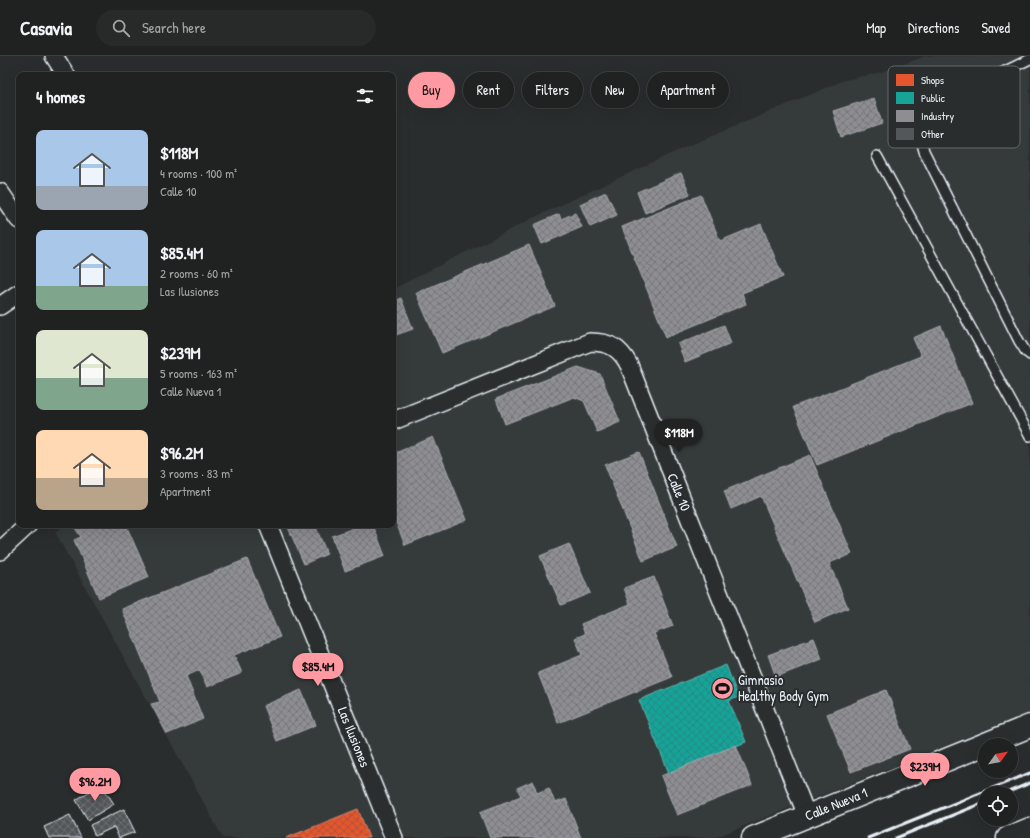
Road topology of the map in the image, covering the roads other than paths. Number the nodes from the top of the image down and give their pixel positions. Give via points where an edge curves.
1 (54, 56) edge
2 (1030, 59) edge
3 (1016, 66) edge
4 (64, 72) edge
5 (923, 148) edge
6 (876, 156) dead end
7 (1, 197) edge
8 (16, 216) edge
9 (16, 296) edge
10 (0, 306) edge
11 (1030, 355) edge
12 (396, 420) edge
13 (1030, 436) edge
14 (25, 528) edge
15 (269, 528) edge
16 (0, 551) edge
17 (1030, 726) edge
18 (807, 816) junction
19 (1030, 829) edge
20 (394, 838) edge
21 (753, 838) edge
22 (1008, 838) edge

1 - 4 street
2 - 3 lane
5 - 11 lane via 1022,347
6 - 13 lane
7 - 8 street
9 - 10 street
12 - 18 street, Calle 10 via 590,342 600,342 618,350 629,365
14 - 16 street
15 - 20 street, Las Ilusiones
17 - 18 main road, Calle Nueva 1
18 - 21 main road, Calle Nueva 1
19 - 22 main road

